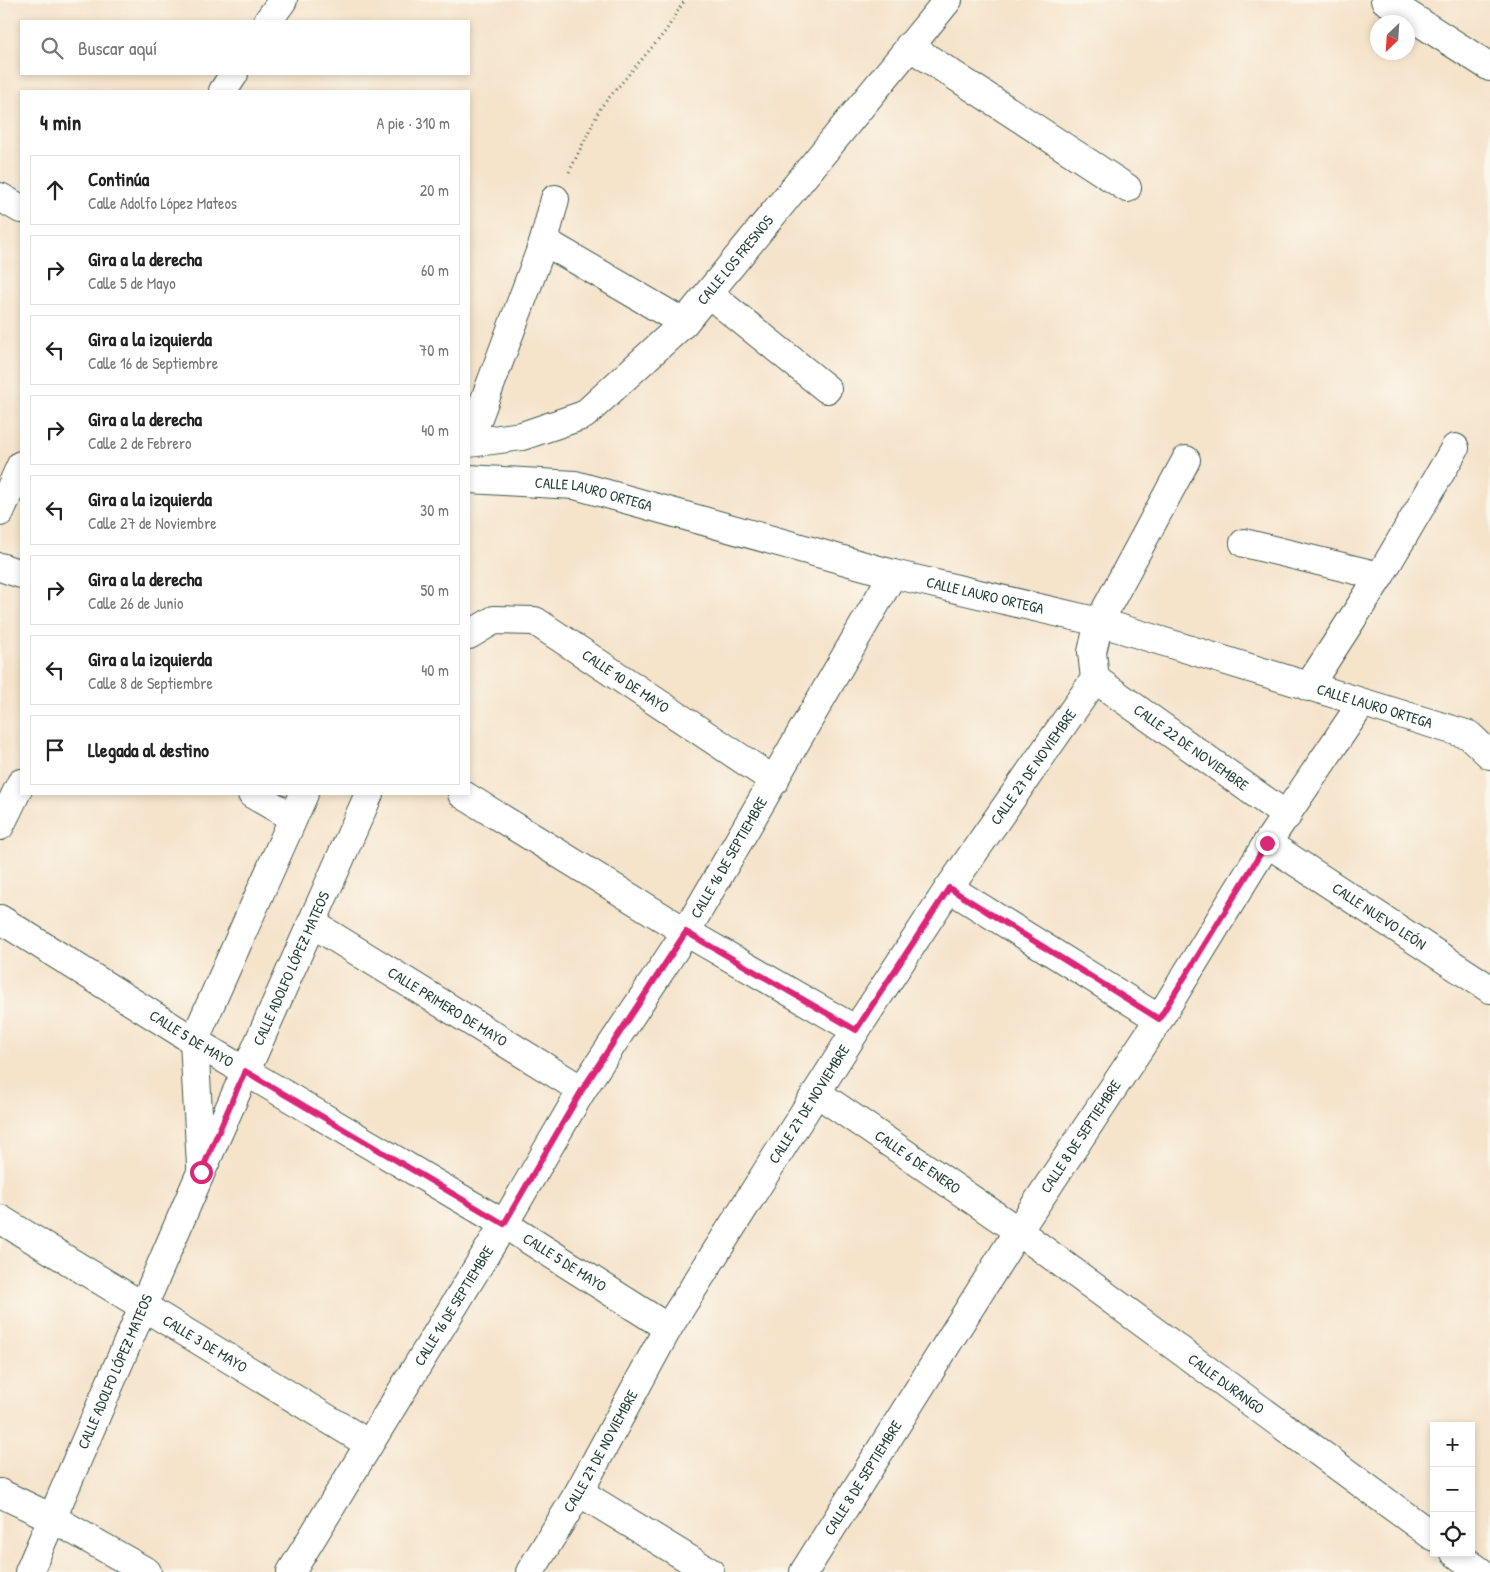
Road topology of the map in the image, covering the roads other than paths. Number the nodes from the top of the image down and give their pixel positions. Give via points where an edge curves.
1 (284, 0) edge
2 (948, 0) edge
3 (1385, 0) edge
4 (269, 20) edge
5 (909, 46) junction
6 (1490, 67) edge
7 (233, 75) edge
8 (225, 90) edge
9 (1127, 188) dead end
10 (0, 197) edge
11 (555, 199) road end
12 (20, 208) edge
13 (544, 241) junction
14 (709, 294) junction
15 (684, 323) junction
16 (827, 389) dead end
17 (470, 439) edge
18 (470, 442) edge
19 (1455, 448) dead end
20 (1186, 460) dead end
21 (20, 467) edge
22 (470, 479) edge
23 (0, 512) edge
24 (1244, 543) dead end
25 (0, 567) edge
26 (20, 574) edge
27 (893, 574) junction
28 (1380, 576) junction
29 (1099, 622) junction
30 (470, 634) edge
31 (1095, 679) junction
32 (1308, 687) junction
33 (1362, 703) junction
34 (1490, 755) edge
35 (775, 781) junction
36 (20, 785) edge
37 (256, 795) edge
38 (369, 795) edge
39 (464, 795) edge
40 (298, 806) edge
41 (1287, 816) junction
42 (0, 826) edge
43 (1267, 843) junction
44 (949, 888) junction
45 (0, 919) edge
46 (313, 924) junction
47 (686, 932) junction
48 (1490, 989) edge
49 (1159, 1019) junction
50 (856, 1030) junction
51 (194, 1041) junction
52 (245, 1071) junction
53 (582, 1090) junction
54 (817, 1093) junction
55 (201, 1172) junction
56 (0, 1219) edge
57 (504, 1224) junction
58 (1018, 1231) junction
59 (142, 1308) junction
60 (668, 1328) junction
61 (369, 1444) junction
62 (579, 1492) junction
63 (0, 1493) edge
64 (52, 1518) junction
65 (1430, 1534) edge
66 (1460, 1557) edge
67 (29, 1572) edge
68 (148, 1572) edge
69 (292, 1572) edge
70 (530, 1572) edge
71 (710, 1572) edge
72 (804, 1572) edge
73 (1481, 1572) edge

1 - 4 street
2 - 5 street, CALLE LOS FRESNOS
3 - 6 street
5 - 9 street
5 - 14 street, CALLE LOS FRESNOS
7 - 8 street
10 - 12 street
11 - 13 street
13 - 15 street
13 - 17 street
14 - 15 street, CALLE LOS FRESNOS
14 - 16 street
15 - 18 street, CALLE LOS FRESNOS via 584,414 522,436
19 - 28 street
20 - 29 street
21 - 23 street
22 - 27 street, CALLE LAURO ORTEGA via 574,485
24 - 28 street
25 - 26 street
27 - 29 street, CALLE LAURO ORTEGA
27 - 35 street, CALLE 16 DE SEPTIEMBRE
28 - 32 street
29 - 31 street via 1092,652
29 - 32 street, CALLE LAURO ORTEGA
30 - 35 street, CALLE 10 DE MAYO via 494,620 536,621
31 - 41 street, CALLE 22 DE NOVIEMBRE
31 - 44 street, CALLE 27 DE NOVIEMBRE
32 - 33 street, CALLE LAURO ORTEGA
33 - 34 street, CALLE LAURO ORTEGA via 1469,735
33 - 41 street, CALLE 8 DE SEPTIEMBRE
35 - 47 street, CALLE 16 DE SEPTIEMBRE
36 - 42 street
37 - 40 street
38 - 46 street, CALLE ADOLFO LÓPEZ MATEOS
39 - 47 street
40 - 51 street, CALLE ADOLFO LÓPEZ MATEOS
41 - 43 street, CALLE 8 DE SEPTIEMBRE
43 - 48 street, CALLE NUEVO LEÓN
43 - 49 street, CALLE 8 DE SEPTIEMBRE
44 - 49 street
44 - 50 street, CALLE 27 DE NOVIEMBRE
45 - 51 street, CALLE 5 DE MAYO
46 - 52 street, CALLE ADOLFO LÓPEZ MATEOS
46 - 53 street, CALLE PRIMERO DE MAYO
47 - 50 street
47 - 53 street, CALLE 16 DE SEPTIEMBRE
49 - 58 street, CALLE 8 DE SEPTIEMBRE
50 - 54 street, CALLE 27 DE NOVIEMBRE
51 - 52 street, CALLE 5 DE MAYO
51 - 55 street, CALLE ADOLFO LÓPEZ MATEOS
52 - 55 street, CALLE ADOLFO LÓPEZ MATEOS
52 - 57 street, CALLE 5 DE MAYO
53 - 57 street, CALLE 16 DE SEPTIEMBRE
54 - 58 street, CALLE 6 DE ENERO
54 - 60 street, CALLE 27 DE NOVIEMBRE
55 - 59 street, CALLE ADOLFO LÓPEZ MATEOS
56 - 59 street, CALLE 3 DE MAYO
57 - 60 street, CALLE 5 DE MAYO
57 - 61 street, CALLE 16 DE SEPTIEMBRE
58 - 65 street, CALLE DURANGO
58 - 72 street, CALLE 8 DE SEPTIEMBRE
59 - 61 street, CALLE 3 DE MAYO
59 - 64 street, CALLE ADOLFO LÓPEZ MATEOS
60 - 62 street, CALLE 27 DE NOVIEMBRE
61 - 69 street, CALLE 16 DE SEPTIEMBRE
62 - 70 street, CALLE 27 DE NOVIEMBRE
62 - 71 street
63 - 64 street
64 - 67 street, CALLE ADOLFO LÓPEZ MATEOS
64 - 68 street
66 - 73 street

